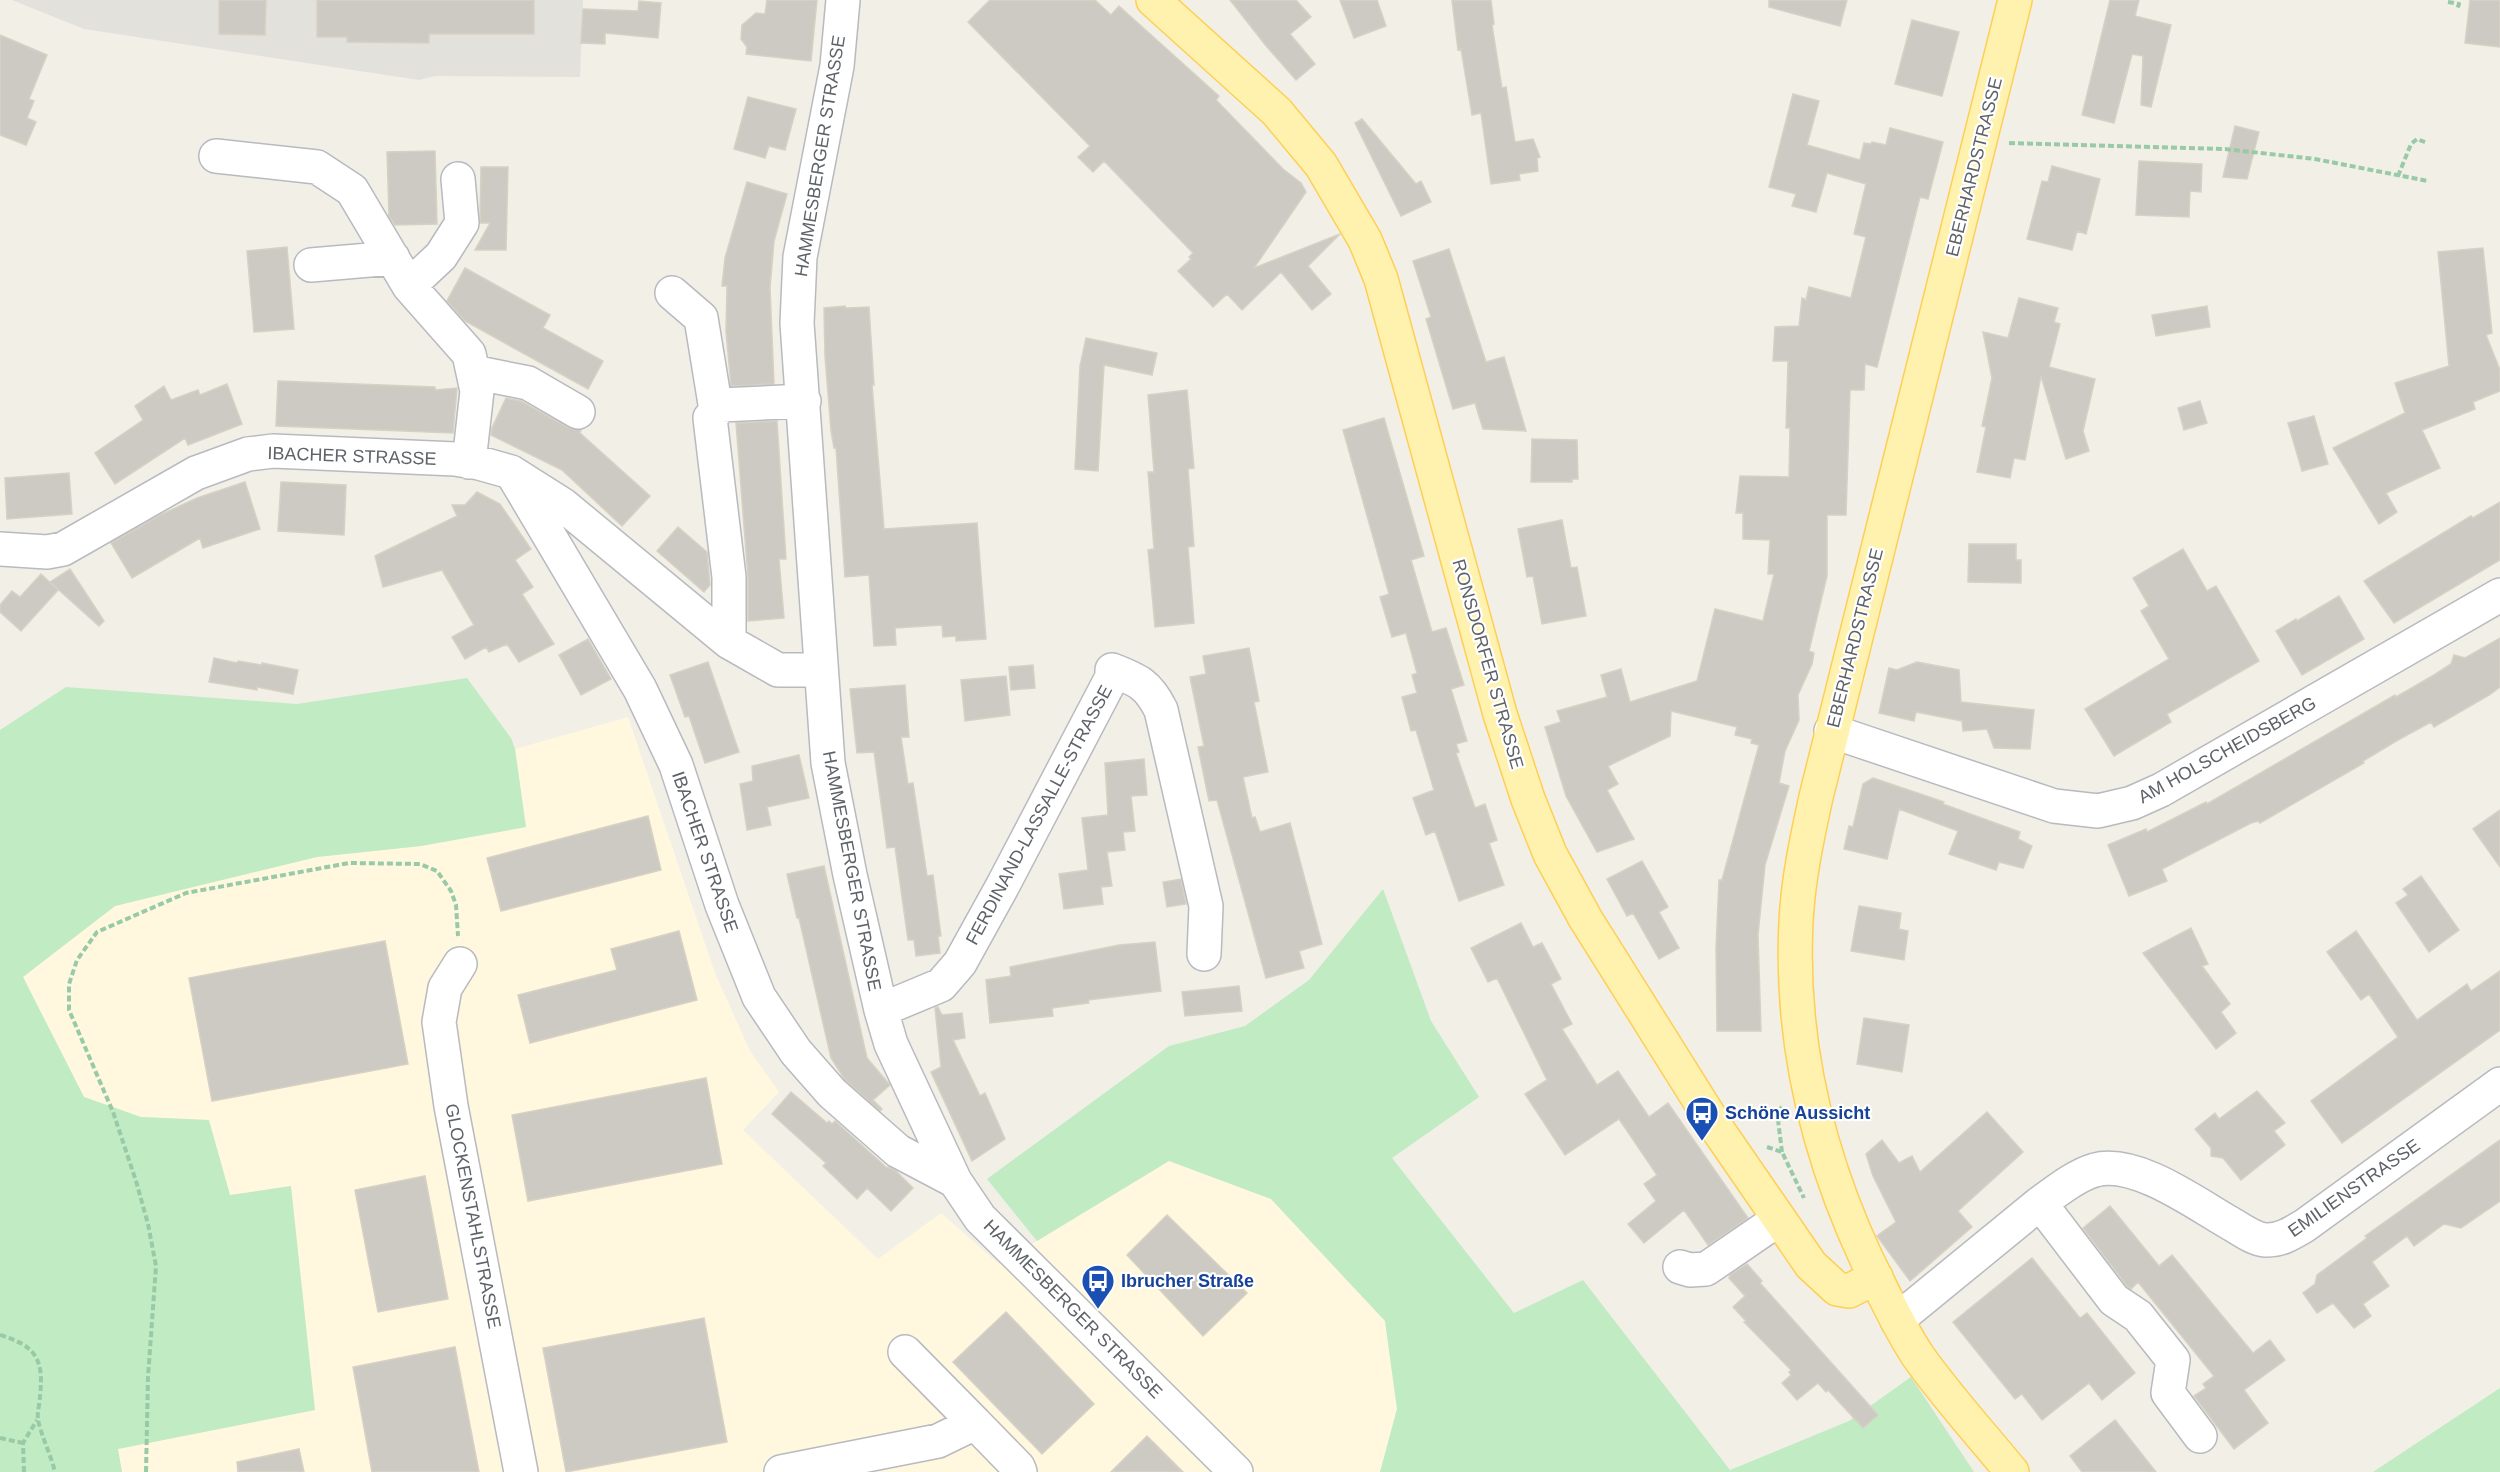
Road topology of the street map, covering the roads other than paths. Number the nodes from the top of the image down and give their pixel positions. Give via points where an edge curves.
1 (843, 0) edge
2 (1153, 0) edge
3 (2015, 0) edge
4 (216, 156) dead end
5 (458, 179) dead end
6 (393, 258) junction
7 (312, 265) dead end
8 (409, 286) junction
9 (672, 293) dead end
10 (473, 372) junction
11 (804, 401) junction
12 (716, 410) junction
13 (578, 412) dead end
14 (469, 462) junction
15 (511, 472) junction
16 (0, 549) edge
17 (2500, 596) edge
18 (729, 642) junction
19 (821, 670) junction
20 (1832, 731) junction
21 (1204, 954) dead end
22 (460, 964) road end
23 (880, 1010) junction
24 (2499, 1086) edge
25 (955, 1181) junction
26 (2040, 1203) junction
27 (1779, 1219) junction
28 (1680, 1267) dead end
29 (1876, 1277) junction
30 (1897, 1320) junction
31 (905, 1352) dead end
32 (975, 1423) junction
33 (2200, 1436) dead end
34 (521, 1472) edge
35 (781, 1472) edge
36 (1020, 1472) edge
37 (1236, 1472) edge
38 (2012, 1472) edge

1 - 11 street, HAMMESBERGER STRASSE via 837,66 800,257 797,323
2 - 27 main road, RONSDORFER STRASSE via 1277,112 1321,165 1365,240 1380,279 1500,714 1550,854 1585,918 1718,1131
3 - 20 main road, EBERHARDSTRASSE
4 - 6 street via 317,167 352,190
5 - 8 street via 462,223 441,256
6 - 7 street
6 - 8 street
8 - 10 street via 469,354
9 - 12 street via 701,318
10 - 13 street via 528,383
10 - 14 street via 477,392
11 - 12 street via 721,405
11 - 19 street, HAMMESBERGER STRASSE
12 - 18 street via 710,418 729,578
14 - 15 street, IBACHER STRASSE
14 - 16 street, IBACHER STRASSE via 273,451 248,454 196,473 63,549
15 - 18 street, IBACHER STRASSE via 562,505
15 - 25 street, IBACHER STRASSE via 654,716 676,765 722,905 759,997 796,1052 832,1093 898,1151
17 - 20 street, AM HOLSCHEIDSBERG via 2161,790 2132,803 2098,811 2054,806
18 - 19 street, IBACHER STRASSE via 778,670
19 - 23 street, HAMMESBERGER STRASSE via 828,763
20 - 29 main road, EBERHARDSTRASSE via 1803,856 1796,921 1797,1019 1811,1104 1841,1197
21 - 23 street, FERDINAND-LASSALLE-STRASSE via 1206,906 1161,710 1140,681 1112,670 1112,677 960,963 941,985
22 - 34 street, GLOCKENSTAHLSTRASSE via 445,988 439,1022
23 - 25 street, HAMMESBERGER STRASSE via 908,1083
24 - 26 street, EMILIENSTRASSE via 2282,1238 2264,1240 2157,1181 2112,1168 2094,1171 2063,1186
25 - 37 street, HAMMESBERGER STRASSE via 980,1218
26 - 30 street, EMILIENSTRASSE
26 - 33 street via 2114,1300 2138,1316 2173,1360 2168,1393
27 - 28 street via 1706,1269
27 - 29 main road, RONSDORFER STRASSE via 1811,1265 1837,1289 1849,1291
29 - 30 main road, EBERHARDSTRASSE
30 - 38 main road, EBERHARDSTRASSE via 1918,1356
31 - 32 street
32 - 35 street via 938,1441
32 - 36 street

